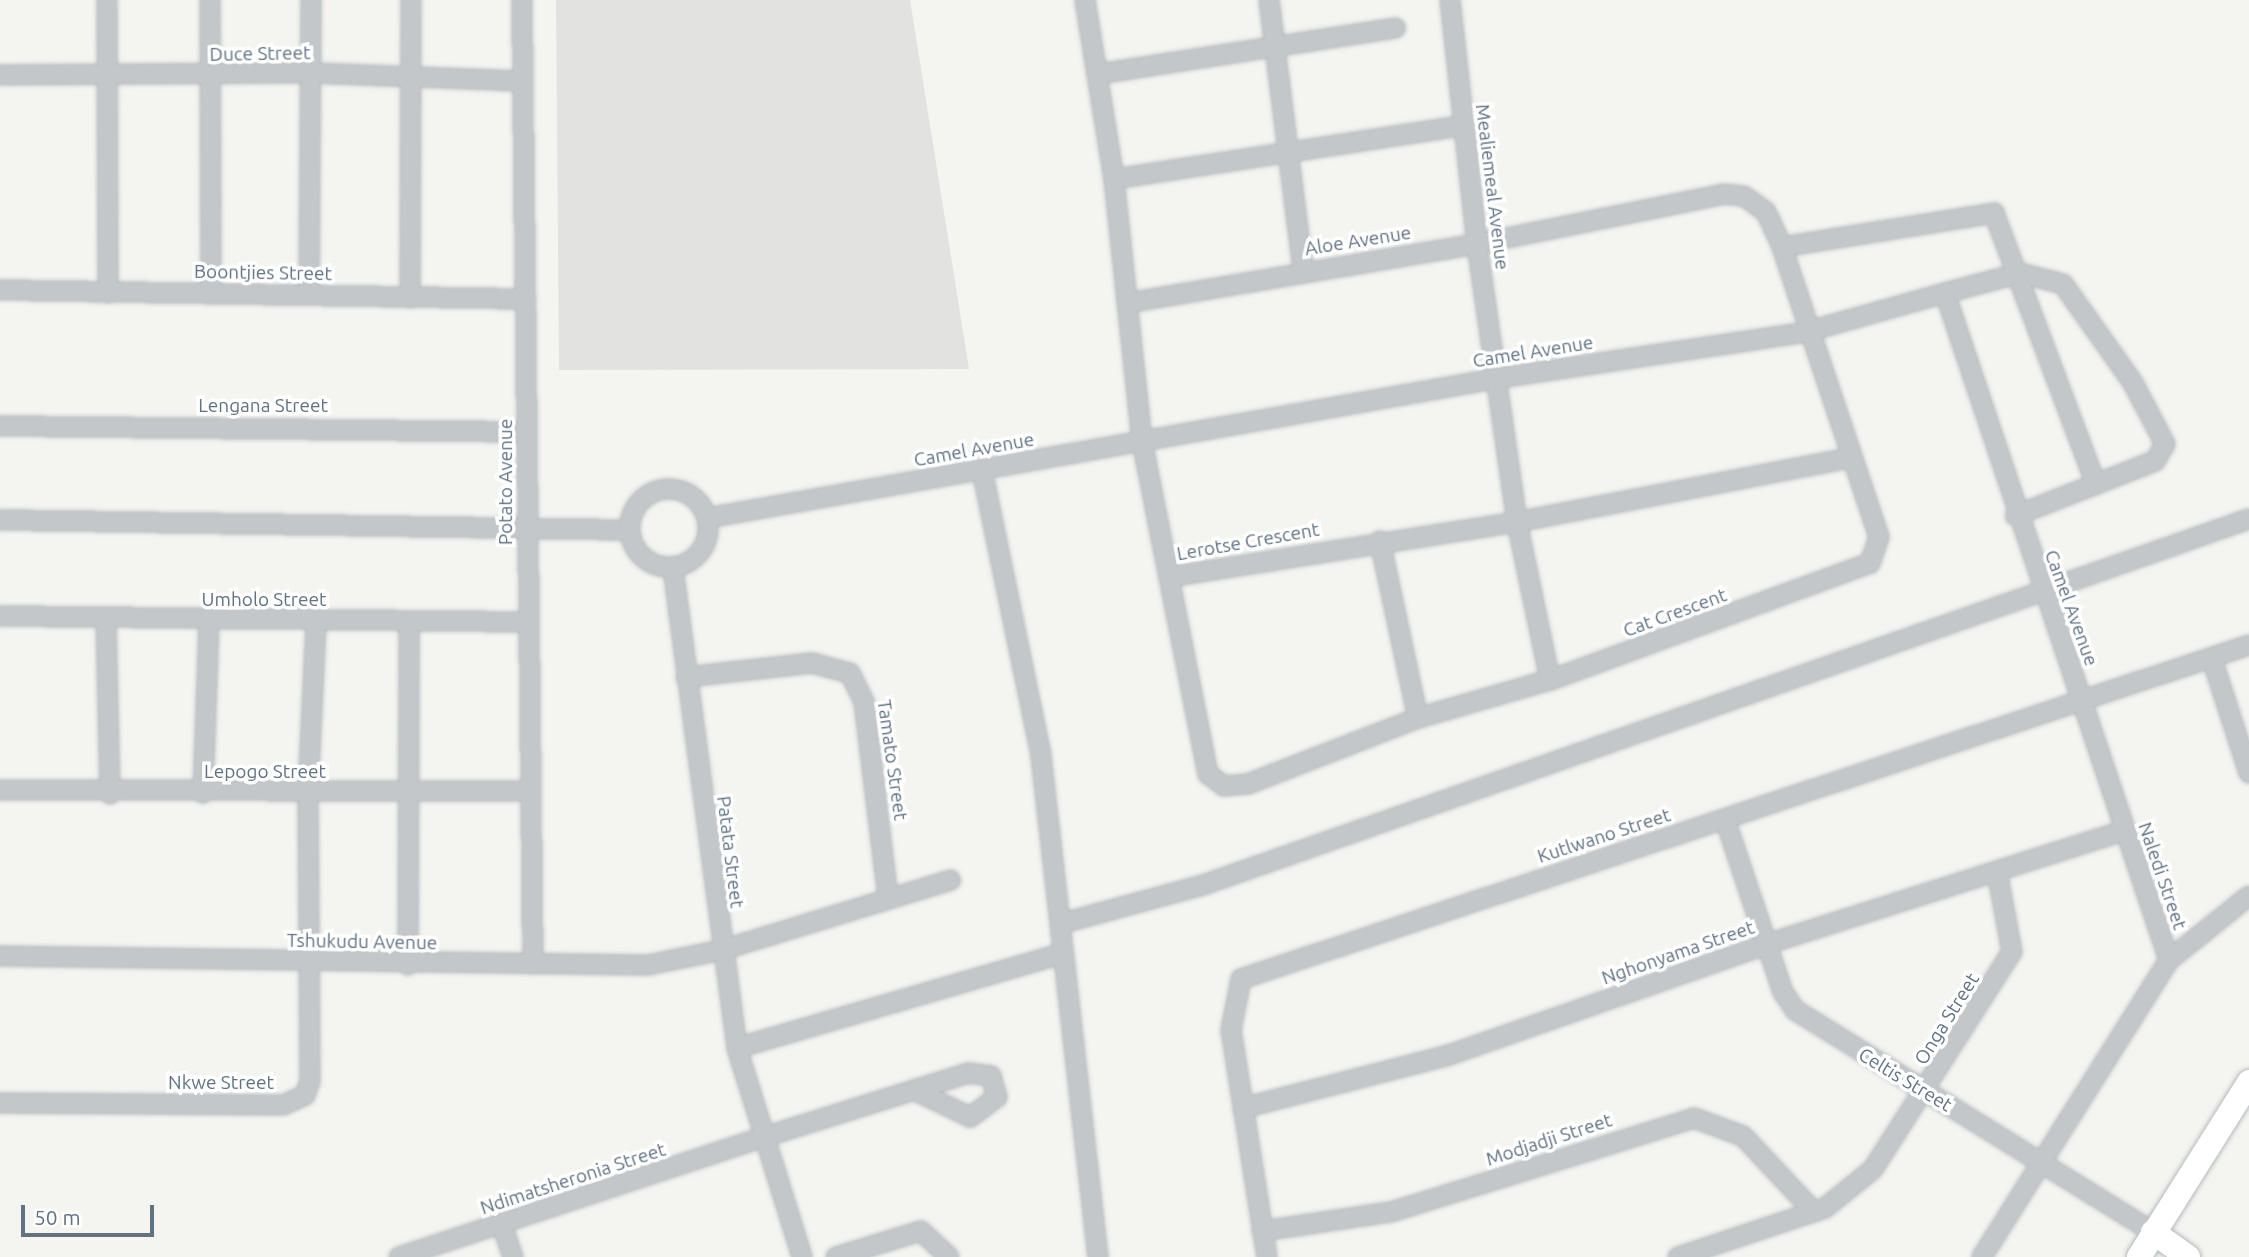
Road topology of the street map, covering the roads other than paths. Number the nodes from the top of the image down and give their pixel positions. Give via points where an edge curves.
1 (107, 0) edge
2 (210, 0) edge
3 (311, 0) edge
4 (411, 0) edge
5 (522, 0) edge
6 (1085, 0) edge
7 (1269, 0) edge
8 (1450, 0) edge
9 (1395, 29) dead end
10 (1275, 48) junction
11 (311, 73) junction
12 (107, 74) junction
13 (1098, 74) junction
14 (0, 75) edge
15 (209, 76) junction
16 (411, 76) junction
17 (522, 81) junction
18 (1462, 126) junction
19 (1290, 150) junction
20 (1114, 179) junction
21 (1477, 244) junction
22 (1782, 247) junction
23 (1303, 270) junction
24 (2020, 273) junction
25 (0, 290) edge
26 (107, 293) junction
27 (1945, 293) junction
28 (211, 294) junction
29 (309, 294) junction
30 (410, 298) junction
31 (526, 299) junction
32 (1127, 303) junction
33 (1807, 332) junction
34 (1499, 378) junction
35 (0, 426) edge
36 (527, 432) junction
37 (1142, 441) junction
38 (1849, 458) junction
39 (982, 470) junction
40 (2096, 484) junction
41 (2015, 516) junction
42 (707, 518) junction
43 (2249, 519) edge
44 (0, 520) edge
45 (1517, 522) junction
46 (527, 526) junction
47 (629, 530) junction
48 (1380, 541) junction
49 (673, 568) junction
50 (1168, 577) junction
51 (2044, 592) junction
52 (0, 616) edge
53 (106, 619) junction
54 (209, 620) junction
55 (316, 621) junction
56 (409, 622) junction
57 (527, 622) junction
58 (2249, 645) edge
59 (2212, 659) junction
60 (686, 677) junction
61 (1550, 680) junction
62 (2081, 696) junction
63 (1418, 718) junction
64 (2249, 773) edge
65 (0, 790) edge
66 (530, 791) junction
67 (406, 792) junction
68 (203, 793) junction
69 (308, 793) junction
70 (110, 794) junction
71 (1725, 819) junction
72 (2124, 831) junction
73 (1997, 871) junction
74 (951, 880) dead end
75 (888, 897) junction
76 (2249, 897) edge
77 (1063, 923) junction
78 (1766, 944) junction
79 (722, 950) junction
80 (1060, 954) junction
81 (0, 956) edge
82 (2169, 960) junction
83 (311, 962) junction
84 (533, 964) junction
85 (408, 965) junction
86 (737, 1048) junction
87 (2249, 1082) edge
88 (914, 1090) dead end
89 (1926, 1092) junction
90 (0, 1103) edge
91 (1243, 1108) junction
92 (761, 1139) junction
93 (2041, 1165) junction
94 (1814, 1212) junction
95 (502, 1225) junction
96 (1262, 1231) junction
97 (2153, 1232) junction
98 (399, 1257) edge
99 (513, 1257) edge
100 (802, 1257) edge
101 (836, 1257) edge
102 (949, 1257) edge
103 (1098, 1257) edge
104 (1267, 1257) edge
105 (1678, 1257) edge
106 (1982, 1257) edge
107 (2139, 1257) edge
108 (2188, 1257) edge

1 - 12 street
2 - 15 street
3 - 11 street
4 - 16 street
5 - 17 street, Potato Avenue
6 - 13 street
7 - 10 street
8 - 18 street, Mealiemeal Avenue
9 - 10 street
10 - 13 street
10 - 19 street
11 - 15 street, Duce Street
11 - 16 street, Duce Street
11 - 29 street
12 - 14 street, Duce Street
12 - 15 street, Duce Street
12 - 26 street
13 - 20 street
15 - 28 street
16 - 17 street, Duce Street
16 - 30 street
17 - 31 street, Potato Avenue
18 - 19 street
18 - 21 street, Mealiemeal Avenue
19 - 20 street
19 - 23 street
20 - 32 street
21 - 22 street, Aloe Avenue via 1724,194 1744,196 1766,212
21 - 23 street, Aloe Avenue
21 - 34 street, Mealiemeal Avenue
22 - 24 street via 1987,211 2003,224
22 - 33 street, Aloe Avenue
23 - 32 street, Aloe Avenue
24 - 27 street
24 - 40 street
24 - 40 street via 2051,278 2073,295 2162,435 2165,448 2155,461
25 - 26 street, Boontjies Street
26 - 28 street, Boontjies Street
27 - 33 street, Camel Avenue
27 - 41 street, Camel Avenue
28 - 29 street, Boontjies Street
29 - 30 street, Boontjies Street
30 - 31 street, Boontjies Street
31 - 36 street, Potato Avenue
32 - 37 street
33 - 34 street, Camel Avenue
33 - 38 street, Cat Crescent
34 - 37 street, Camel Avenue
34 - 45 street
35 - 36 street, Lengana Street
36 - 46 street, Potato Avenue
37 - 39 street, Camel Avenue
37 - 50 street
38 - 45 street, Lerotse Crescent
38 - 61 street, Cat Crescent via 1879,537 1870,563
39 - 42 street, Camel Avenue
39 - 77 street via 1041,755
40 - 41 street
41 - 51 street, Camel Avenue
42 - 47 street via 685,492 659,490 637,505
42 - 49 street via 704,547
43 - 51 street
44 - 46 street
45 - 48 street, Lerotse Crescent
45 - 61 street
46 - 47 street
46 - 57 street, Potato Avenue
47 - 49 street via 638,554
48 - 50 street, Lerotse Crescent
48 - 63 street
49 - 60 street, Patata Street
50 - 63 street, Lerotse Crescent via 1204,762 1216,783 1248,785
51 - 62 street, Camel Avenue
51 - 77 street via 1203,885
52 - 53 street, Umholo Street
53 - 54 street, Umholo Street
53 - 70 street
54 - 55 street, Umholo Street
54 - 68 street
55 - 56 street, Umholo Street
55 - 69 street
56 - 57 street, Umholo Street
56 - 67 street
57 - 66 street, Potato Avenue
58 - 59 street, Kutlwano Street
59 - 62 street, Kutlwano Street
59 - 64 street
60 - 75 street, Tamato Street via 812,663 850,673 866,712
60 - 79 street, Patata Street
61 - 63 street, Lerotse Crescent
62 - 71 street, Kutlwano Street
62 - 72 street, Naledi Street
65 - 70 street, Lepogo Street
66 - 67 street, Lepogo Street
66 - 84 street, Potato Avenue
67 - 69 street, Lepogo Street
67 - 85 street
68 - 69 street, Lepogo Street
68 - 70 street, Lepogo Street
69 - 83 street
71 - 78 street, Celtis Street
71 - 91 street, Kutlwano Street via 1241,979 1230,1011
72 - 73 street, Nghonyama Street
72 - 82 street, Naledi Street
73 - 78 street, Nghonyama Street
73 - 89 street, Onga Street via 2012,952
74 - 75 street
75 - 79 street
76 - 82 street
77 - 80 street
78 - 89 street, Celtis Street via 1796,1010
78 - 91 street, Nghonyama Street via 1446,1056
79 - 84 street, Tshukudu Avenue via 648,965
79 - 86 street, Patata Street
80 - 86 street
80 - 103 street
81 - 83 street, Tshukudu Avenue
82 - 93 street, Naledi Street
83 - 85 street, Tshukudu Avenue
83 - 90 street, Nkwe Street via 310,1081 297,1102
84 - 85 street, Tshukudu Avenue
86 - 92 street, Patata Street
87 - 97 street
88 - 92 street, Ndimatsheronia Street
89 - 93 street, Celtis Street
89 - 94 street, Onga Street via 1861,1183
91 - 96 street, Kutlwano Street
92 - 95 street, Ndimatsheronia Street
92 - 100 street, Patata Street
93 - 97 street, Celtis Street
93 - 106 street, Naledi Street
94 - 96 street, Modjadji Street via 1743,1136 1694,1118 1391,1212
94 - 105 street, Onga Street
95 - 98 street, Ndimatsheronia Street
95 - 99 street
96 - 104 street, Kutlwano Street
97 - 107 street
97 - 108 street, Celtis Street
101 - 102 street via 921,1231

